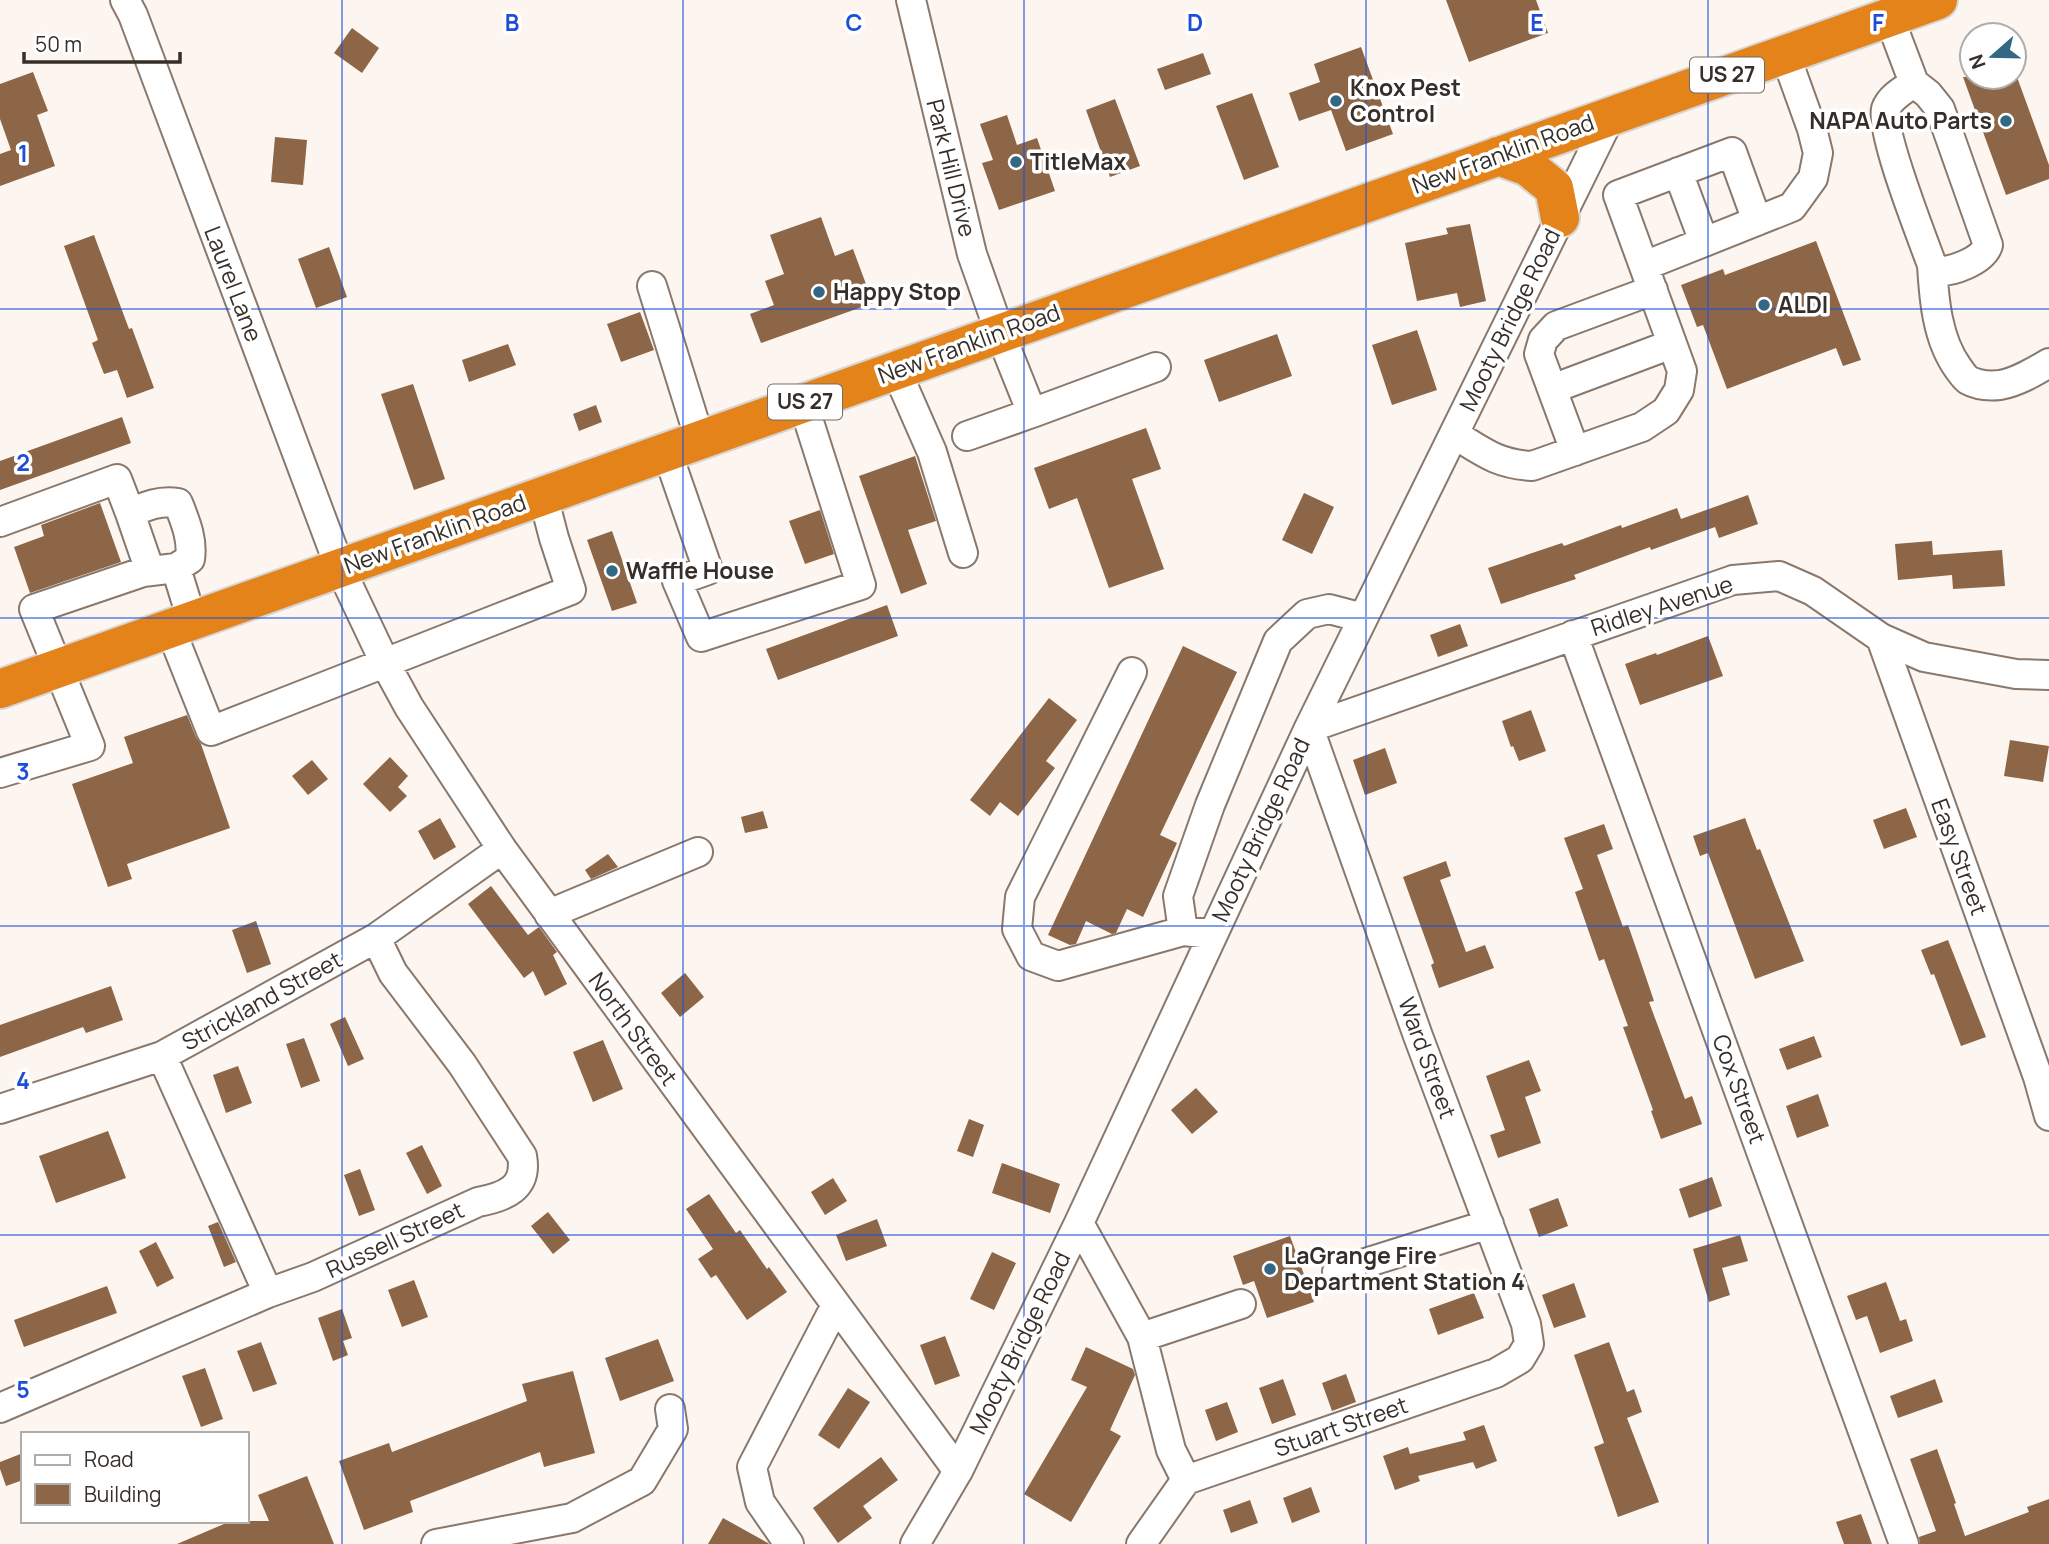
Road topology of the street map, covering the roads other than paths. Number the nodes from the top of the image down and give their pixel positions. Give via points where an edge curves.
1 (125, 0) edge
2 (911, 0) edge
3 (1938, 0) edge
4 (1889, 18) junction
5 (1785, 54) junction
6 (1914, 83) junction
7 (1610, 117) junction
8 (1498, 156) junction
9 (1678, 172) junction
10 (1560, 218) junction
11 (1757, 221) junction
12 (1704, 242) junction
13 (1932, 265) junction
14 (1649, 278) junction
15 (653, 286) dead end
16 (1000, 333) junction
17 (1672, 344) junction
18 (2049, 363) edge
19 (1156, 367) dead end
20 (896, 370) junction
21 (1552, 389) junction
22 (803, 403) junction
23 (1032, 413) junction
24 (1454, 434) junction
25 (968, 436) dead end
26 (683, 446) junction
27 (1575, 451) junction
28 (543, 496) junction
29 (130, 513) junction
30 (0, 522) edge
31 (963, 553) dead end
32 (340, 568) junction
33 (163, 569) junction
34 (1363, 618) junction
35 (181, 624) junction
36 (1573, 635) junction
37 (1881, 638) junction
38 (385, 663) junction
39 (58, 668) junction
40 (1132, 672) dead end
41 (2049, 675) edge
42 (0, 689) edge
43 (1309, 728) junction
44 (0, 773) edge
45 (502, 849) junction
46 (698, 852) dead end
47 (549, 914) junction
48 (1183, 931) junction
49 (1213, 934) junction
50 (376, 938) junction
51 (162, 1056) junction
52 (2043, 1075) edge
53 (0, 1109) edge
54 (2049, 1116) edge
55 (1079, 1223) junction
56 (1489, 1224) junction
57 (1337, 1272) dead end
58 (268, 1293) junction
59 (1241, 1304) dead end
60 (836, 1305) junction
61 (1142, 1337) junction
62 (1496, 1373) joint
63 (0, 1408) edge
64 (670, 1409) dead end
65 (958, 1471) junction
66 (1186, 1480) junction
67 (436, 1544) edge
68 (789, 1544) edge
69 (915, 1544) edge
70 (1141, 1544) edge
71 (1904, 1544) edge

1 - 32 street, Laurel Lane
2 - 16 street, Park Hill Drive via 972,254
3 - 4 highway, New Franklin Road / US 27
4 - 5 highway, New Franklin Road / US 27
4 - 6 street
5 - 7 highway, New Franklin Road / US 27
5 - 11 street via 1818,153 1812,178 1792,207
6 - 13 street via 1890,102 1886,119 1892,150
6 - 13 street via 1940,109 1988,245 1977,258 1945,271
7 - 8 highway, New Franklin Road / US 27
7 - 10 street, Mooty Bridge Road
8 - 10 highway via 1528,167 1554,188
8 - 16 highway, New Franklin Road / US 27
9 - 11 street via 1732,152
9 - 12 street
9 - 14 street via 1618,195
10 - 24 street, Mooty Bridge Road
11 - 12 street
12 - 14 street
13 - 18 street via 1943,337 1966,379 2000,385
14 - 17 street
14 - 21 street via 1556,326 1543,340 1539,354
15 - 26 street
16 - 20 highway, New Franklin Road / US 27
16 - 23 street, Park Hill Drive
17 - 21 street
17 - 27 street via 1682,371 1679,390 1666,411 1642,427
19 - 23 street
20 - 22 highway, New Franklin Road / US 27
20 - 31 street via 932,452
21 - 27 street
22 - 26 highway, New Franklin Road / US 27
22 - 26 street via 861,585 701,637 677,581 708,570
23 - 25 street
24 - 27 street via 1497,460 1515,465 1532,466
24 - 34 street, Mooty Bridge Road
26 - 28 highway, New Franklin Road / US 27
28 - 32 highway, New Franklin Road / US 27
28 - 38 street via 571,590
29 - 30 street via 117,479
29 - 33 street
29 - 33 street via 153,503 178,503 192,546 190,559
32 - 35 highway, New Franklin Road / US 27
32 - 38 street, North Street
33 - 35 street
33 - 39 street via 34,609
34 - 43 street, Mooty Bridge Road
34 - 48 street via 1329,609 1307,614 1278,640 1178,896
35 - 38 street via 211,731
35 - 39 highway, New Franklin Road / US 27
36 - 37 street, Ridley Avenue via 1733,580 1779,576 1813,591
36 - 43 street, Ridley Avenue
36 - 71 street, Cox Street
37 - 41 street, Ridley Avenue via 1924,657 2016,674
37 - 52 street, Easy Street
38 - 45 street, North Street
39 - 42 highway, New Franklin Road / US 27
39 - 44 street via 90,746
40 - 48 street via 1020,897 1017,929 1031,956 1058,966
43 - 49 street, Mooty Bridge Road
43 - 56 street, Ward Street
45 - 47 street, North Street
45 - 50 street, Strickland Street
46 - 47 street
47 - 60 street, North Street
48 - 49 street
49 - 55 street, Mooty Bridge Road
50 - 51 street, Strickland Street
50 - 58 street, Russell Street via 393,973 462,1064 522,1156 522,1179 509,1192
51 - 53 street, Strickland Street
51 - 58 street
52 - 54 street, Easy Street
55 - 61 street
55 - 65 street, Mooty Bridge Road
56 - 57 street
56 - 62 street, Ward Street via 1529,1344 1520,1359
58 - 63 street, Russell Street
59 - 61 street
60 - 65 street, North Street
60 - 68 street via 752,1466 760,1502
61 - 66 street via 1171,1450
62 - 66 street, Stuart Street
64 - 67 street via 673,1429 642,1481 572,1518
65 - 69 street, Mooty Bridge Road
66 - 70 street

